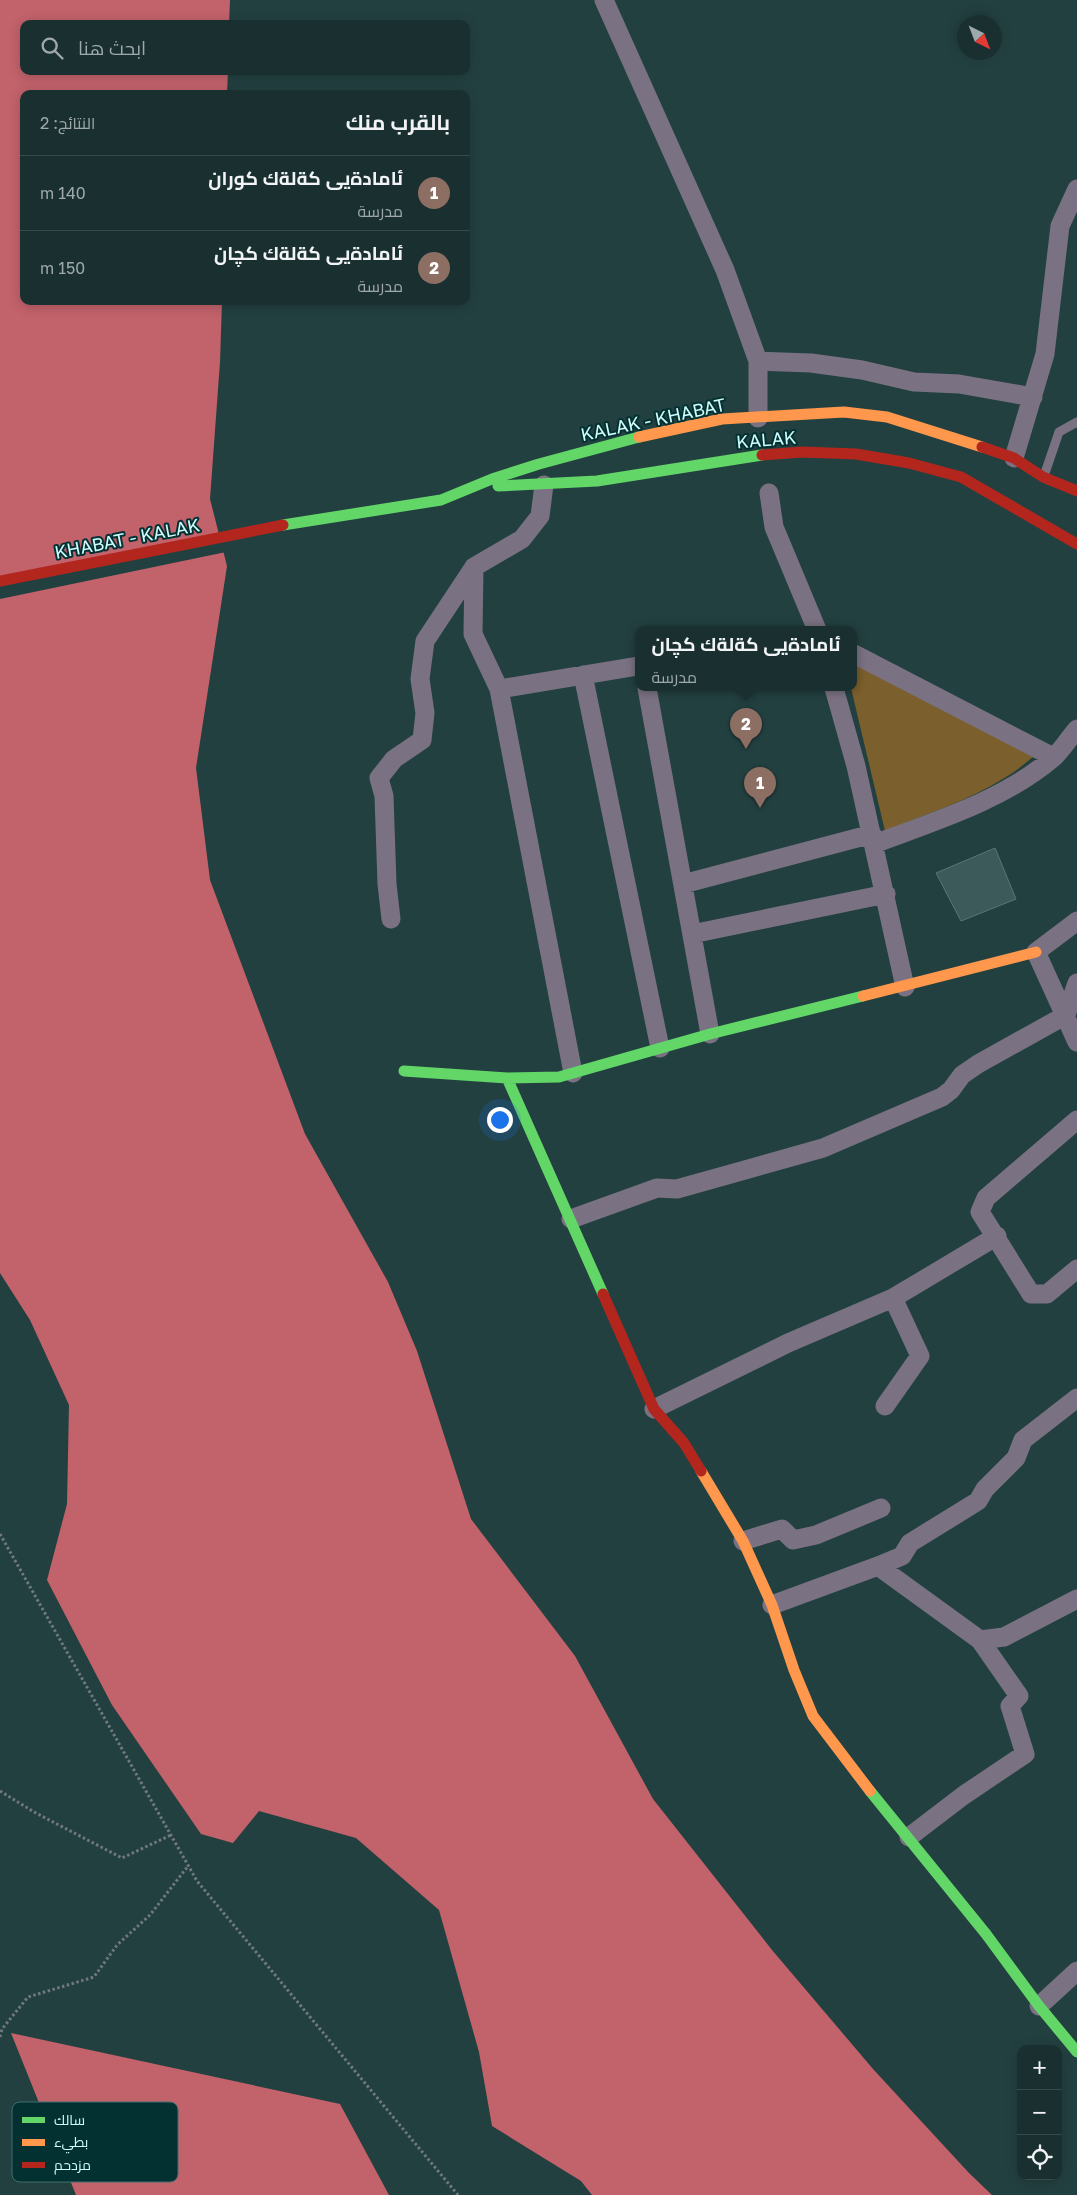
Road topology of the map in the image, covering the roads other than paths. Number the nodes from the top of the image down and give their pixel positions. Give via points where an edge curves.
1 (604, 0) edge
2 (1077, 189) edge
3 (758, 361) junction
4 (1033, 397) junction
5 (758, 418) junction
6 (1077, 422) edge
7 (1014, 458) junction
8 (1044, 476) junction
9 (544, 485) junction
10 (1077, 491) edge
11 (769, 493) dead end
12 (441, 500) junction
13 (261, 529) joint
14 (1077, 544) edge
15 (474, 567) junction
16 (0, 580) edge
17 (815, 626) edge
18 (857, 656) edge
19 (635, 666) edge
20 (583, 675) junction
21 (499, 689) junction
22 (648, 691) edge
23 (835, 691) edge
24 (1077, 729) edge
25 (1053, 758) junction
26 (873, 839) junction
27 (683, 884) junction
28 (886, 894) junction
29 (391, 919) dead end
30 (1077, 920) edge
31 (692, 934) junction
32 (1036, 952) junction
33 (1077, 983) edge
34 (905, 987) junction
35 (1066, 1015) junction
36 (710, 1034) junction
37 (1077, 1042) edge
38 (660, 1048) junction
39 (404, 1071) dead end
40 (573, 1073) junction
41 (507, 1078) junction
42 (1077, 1120) edge
43 (571, 1219) junction
44 (997, 1236) junction
45 (1077, 1269) edge
46 (892, 1298) junction
47 (1077, 1398) edge
48 (885, 1406) dead end
49 (654, 1409) junction
50 (881, 1508) dead end
51 (743, 1541) junction
52 (878, 1566) junction
53 (1077, 1599) edge
54 (772, 1605) junction
55 (980, 1640) junction
56 (909, 1837) junction
57 (1077, 1971) edge
58 (1039, 2006) junction
59 (1077, 2052) edge

1 - 3 street via 726,270
2 - 4 street via 1060,226 1044,354
3 - 4 street via 811,363 914,382 959,384
3 - 5 street
4 - 7 street
5 - 7 street, KALAK - KHABAT via 844,412 887,417
5 - 12 street, KALAK - KHABAT via 722,419 634,438 492,479
6 - 8 lane via 1059,432
7 - 8 street, KALAK - KHABAT
8 - 10 street, KALAK - KHABAT
9 - 12 street, KALAK via 489,486
9 - 14 street, KALAK via 596,481 748,456 802,452 856,454 909,463 961,477
9 - 15 street via 540,516 522,539
11 - 17 street via 774,527
12 - 13 street, KALAK - KHABAT
13 - 16 street, KHABAT - KALAK
15 - 21 street via 473,634
15 - 29 street via 425,641 420,679 425,713 422,740 394,759 379,778 384,796
18 - 25 street
19 - 20 street
20 - 21 street
20 - 38 street
21 - 40 street
22 - 27 street
23 - 26 street
24 - 25 street
25 - 26 street via 1001,793 946,817
26 - 27 street
26 - 28 street
27 - 31 street
28 - 31 street
28 - 34 street
30 - 32 street
31 - 36 street
32 - 34 street
32 - 35 street
33 - 35 street
34 - 36 street
35 - 37 street
35 - 43 street via 978,1064 962,1075 942,1097 823,1148 677,1189 657,1188
36 - 38 street
38 - 40 street
39 - 41 street
40 - 41 street via 559,1077
41 - 43 street
42 - 44 street via 986,1198 980,1212
43 - 49 street
44 - 45 street via 1031,1294 1047,1294
44 - 46 street
46 - 48 street via 920,1356
46 - 49 street via 788,1343
47 - 52 street via 1023,1440 1016,1458 985,1489 978,1501 910,1543 902,1556
49 - 51 street via 684,1443
50 - 51 street via 816,1535 793,1540 782,1529
51 - 54 street
52 - 54 street
52 - 55 street
53 - 55 street via 1004,1637
54 - 56 street via 814,1716 841,1755
55 - 56 street via 1019,1696 1010,1706 1025,1754
56 - 58 street
57 - 58 street
58 - 59 street

